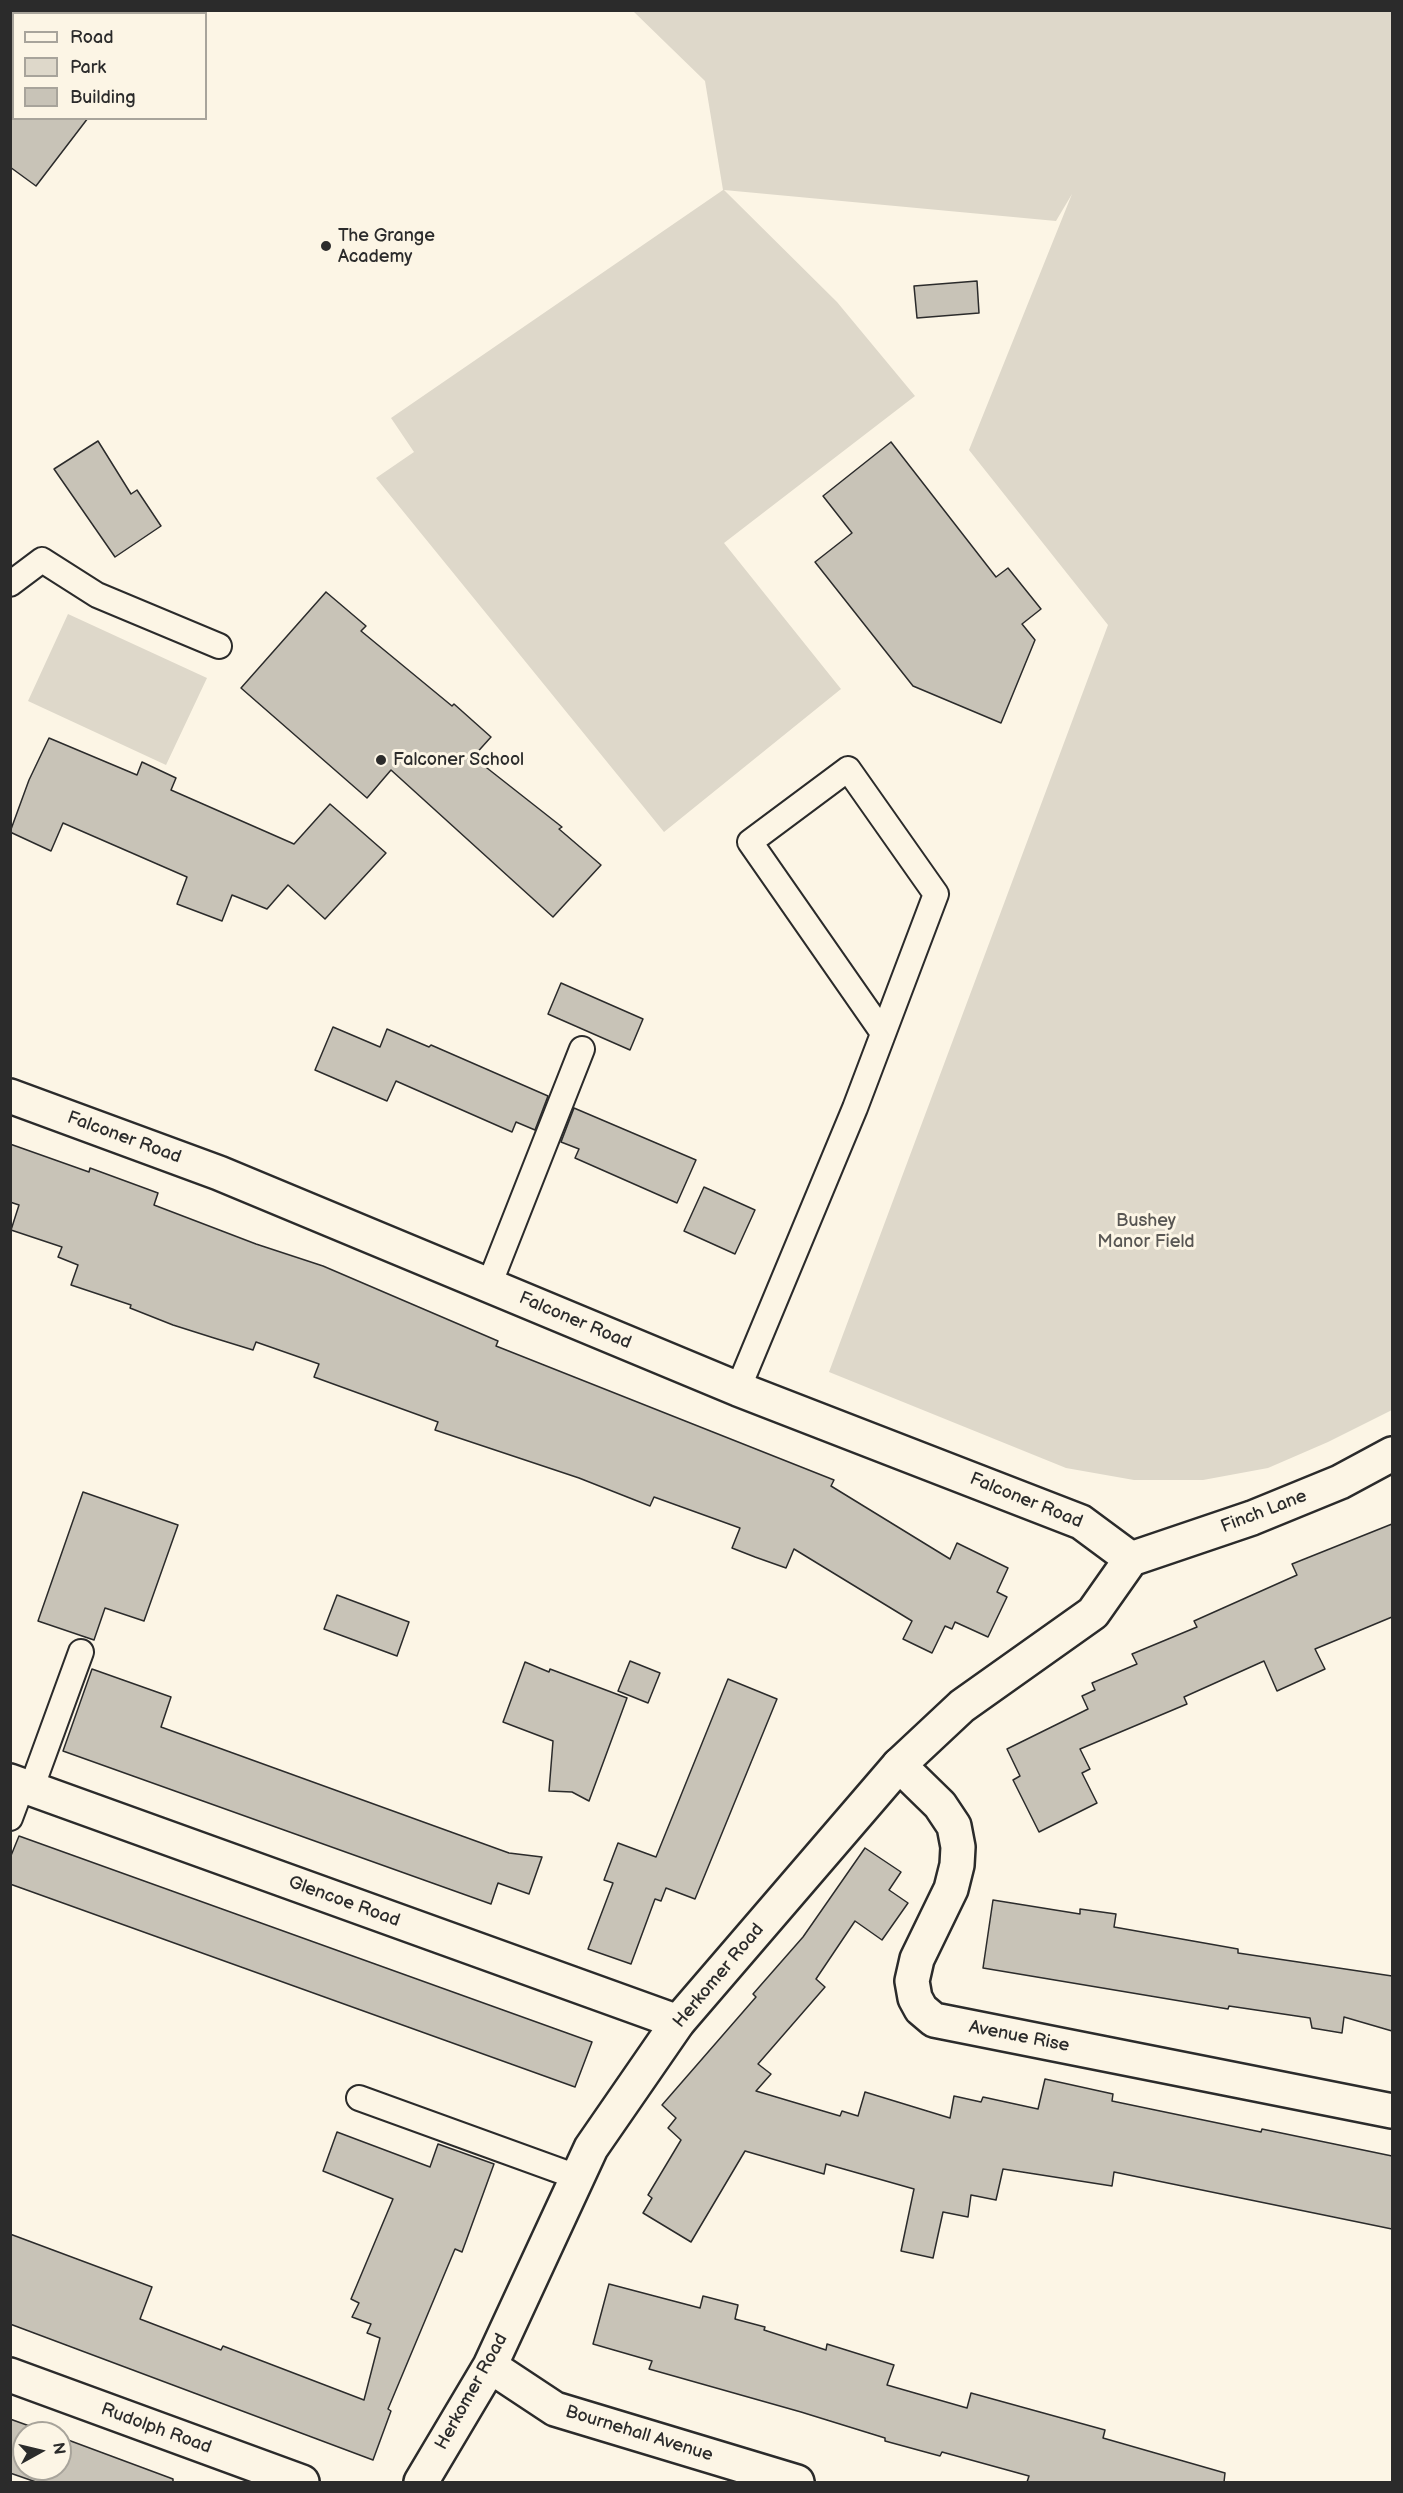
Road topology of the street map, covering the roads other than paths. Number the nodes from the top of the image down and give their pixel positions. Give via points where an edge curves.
1 (10, 584) edge
2 (219, 646) dead end
3 (883, 1033) junction
4 (582, 1049) dead end
5 (10, 1096) edge
6 (489, 1285) junction
7 (738, 1389) junction
8 (1392, 1454) edge
9 (1131, 1559) junction
10 (81, 1652) dead end
11 (899, 1765) junction
12 (21, 1785) edge
13 (10, 1818) edge
14 (678, 2022) junction
15 (359, 2098) dead end
16 (1392, 2111) edge
17 (577, 2177) junction
18 (490, 2366) junction
19 (10, 2375) edge
20 (302, 2482) edge
21 (421, 2482) edge
22 (797, 2482) edge

1 - 2 lane via 42,560 97,595
3 - 3 lane via 936,894 848,769 750,842
3 - 7 lane
4 - 6 lane
5 - 6 street, Falconer Road via 219,1173
6 - 7 street, Falconer Road
7 - 9 street, Falconer Road via 1081,1522
8 - 9 street, Finch Lane via 1340,1482 1252,1518
9 - 11 street, Herkomer Road via 1093,1612 962,1706
10 - 12 lane
11 - 14 street, Herkomer Road
11 - 16 street, Avenue Rise via 940,1805 954,1826 958,1847 951,1889 917,1959 912,1981 921,2009 934,2019
12 - 13 lane
12 - 14 street, Glencoe Road
14 - 17 street, Herkomer Road via 591,2148
15 - 17 lane
17 - 18 street, Herkomer Road
18 - 21 street, Herkomer Road
18 - 22 street, Bournehall Avenue via 555,2409
19 - 20 street, Rudolph Road

